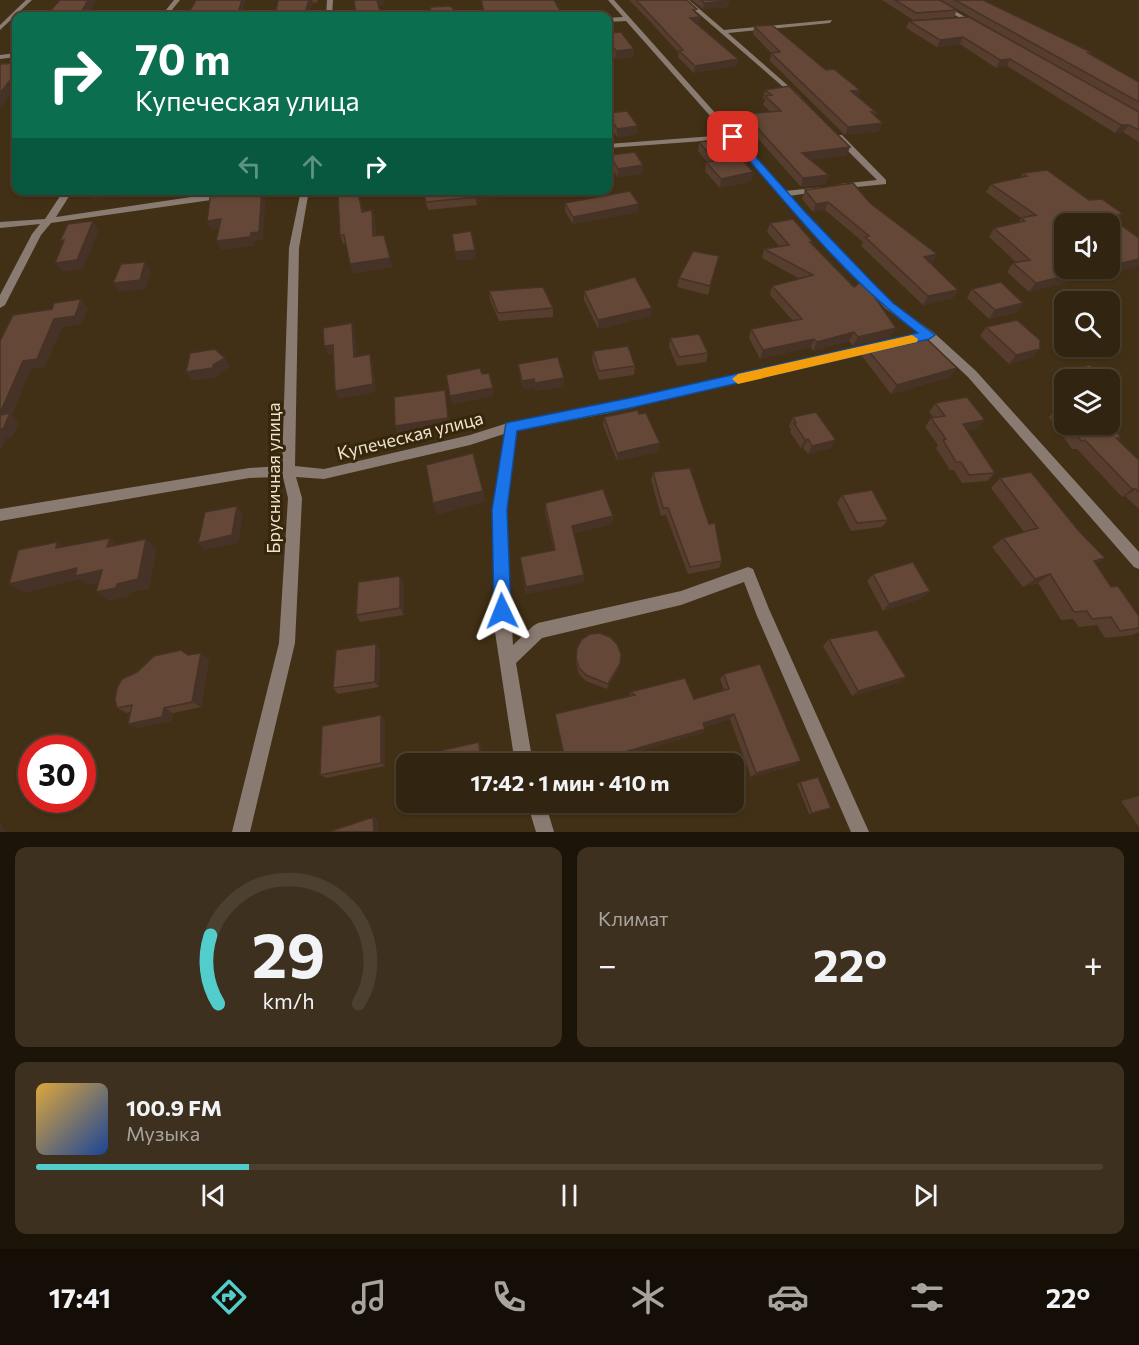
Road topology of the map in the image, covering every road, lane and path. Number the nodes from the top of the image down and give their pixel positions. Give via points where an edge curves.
1 (29, 0) edge
2 (177, 0) edge
3 (611, 0) edge
4 (686, 0) edge
5 (932, 0) edge
6 (17, 12) edge
7 (167, 12) edge
8 (12, 16) edge
9 (627, 19) junction
10 (612, 20) edge
11 (967, 20) junction
12 (830, 21) dead end
13 (957, 21) edge
14 (0, 28) edge
15 (723, 32) junction
16 (987, 32) edge
17 (805, 103) edge
18 (836, 134) edge
19 (733, 137) junction
20 (612, 146) edge
21 (783, 194) junction
22 (66, 195) edge
23 (224, 195) edge
24 (304, 195) edge
25 (49, 221) junction
26 (0, 225) edge
27 (0, 305) edge
28 (929, 335) junction
29 (511, 427) junction
30 (288, 471) junction
31 (0, 515) edge
32 (1139, 562) edge
33 (508, 660) junction
34 (523, 753) edge
35 (539, 813) edge
36 (241, 832) edge
37 (545, 832) edge
38 (860, 832) edge

1 - 6 street
2 - 7 street
3 - 9 street
4 - 15 street
5 - 11 street
8 - 14 street
9 - 10 street
9 - 19 street
11 - 13 street
11 - 16 street
12 - 15 street
15 - 17 street
18 - 21 street via 883,182
19 - 20 street
19 - 21 street
21 - 28 street via 889,306
22 - 25 street
23 - 25 street
24 - 30 street, Брусничная улица via 294,248
25 - 26 street
25 - 27 street via 37,234
28 - 29 street, Купеческая улица
28 - 32 street via 972,374
29 - 30 street, Купеческая улица via 324,474
29 - 33 street via 500,510 503,632
30 - 31 street, Купеческая улица via 249,473
30 - 36 street, Брусничная улица via 295,498 287,643
33 - 34 street
33 - 38 street via 538,631 681,598 748,574
35 - 37 street

